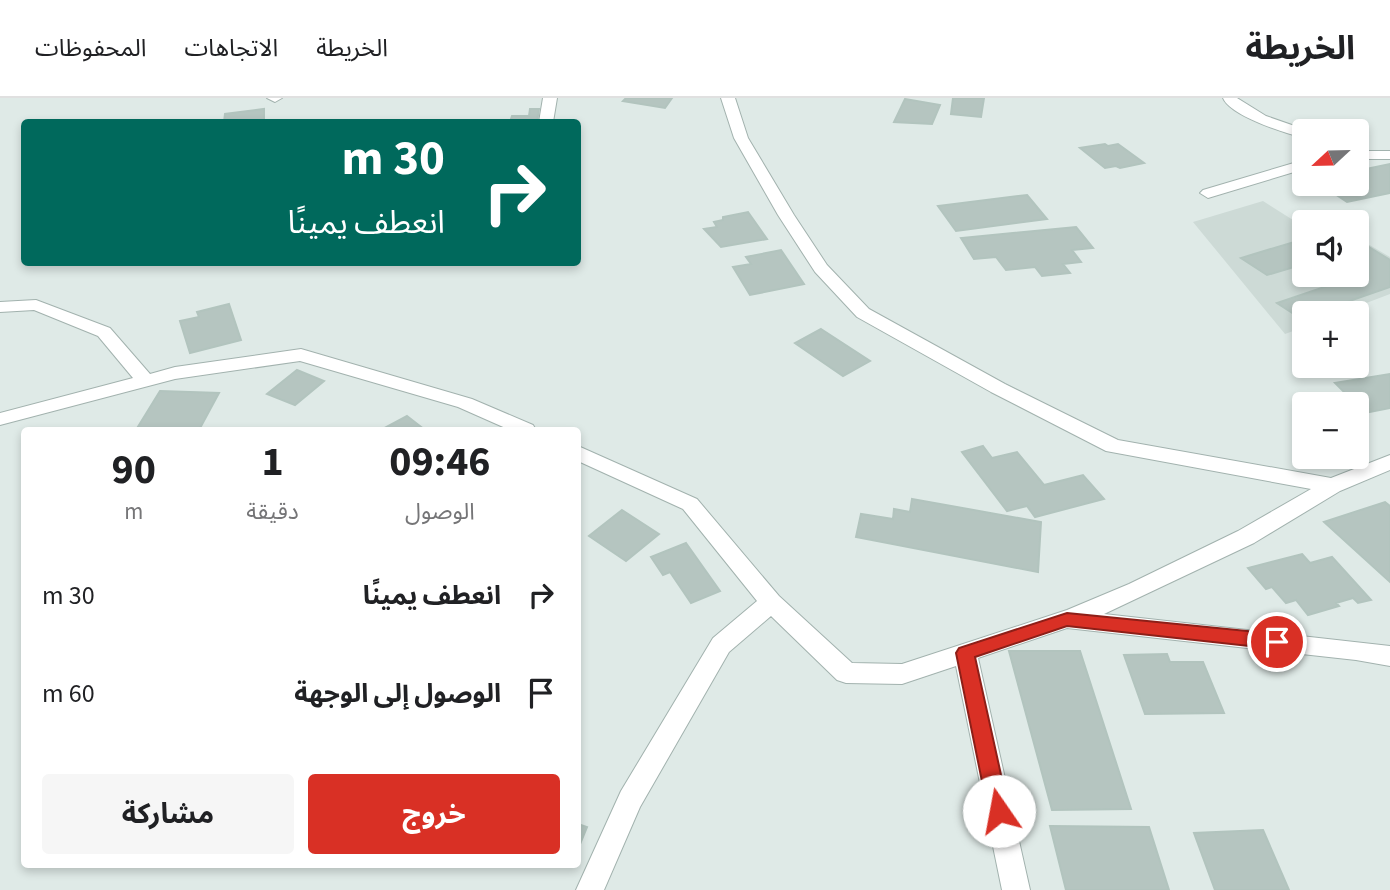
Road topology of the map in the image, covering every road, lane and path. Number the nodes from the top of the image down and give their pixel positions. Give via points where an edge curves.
1 (550, 98) edge
2 (711, 98) edge
3 (728, 98) edge
4 (1230, 98) edge
5 (546, 119) edge
6 (1292, 130) edge
7 (741, 138) junction
8 (1369, 154) edge
9 (1390, 155) edge
10 (1292, 168) edge
11 (1208, 193) dead end
12 (0, 307) edge
13 (146, 380) junction
14 (0, 418) edge
15 (519, 427) edge
16 (581, 454) edge
17 (1390, 462) edge
18 (1333, 486) junction
19 (771, 602) junction
20 (1067, 620) junction
21 (965, 653) junction
22 (1390, 656) edge
23 (590, 890) edge
24 (1016, 890) edge

1 - 5 street
2 - 7 street
3 - 7 street
4 - 6 street via 1261,119
7 - 18 street via 821,268 863,313 1113,446
8 - 9 street
10 - 11 street
12 - 13 street via 36,305 104,332
13 - 14 street
13 - 15 street via 301,355 466,403
16 - 19 street via 690,504
17 - 18 street
18 - 20 street via 1246,537
19 - 21 street via 846,673 902,674
19 - 23 street via 722,645 629,800
20 - 21 street
20 - 22 street
21 - 24 street

